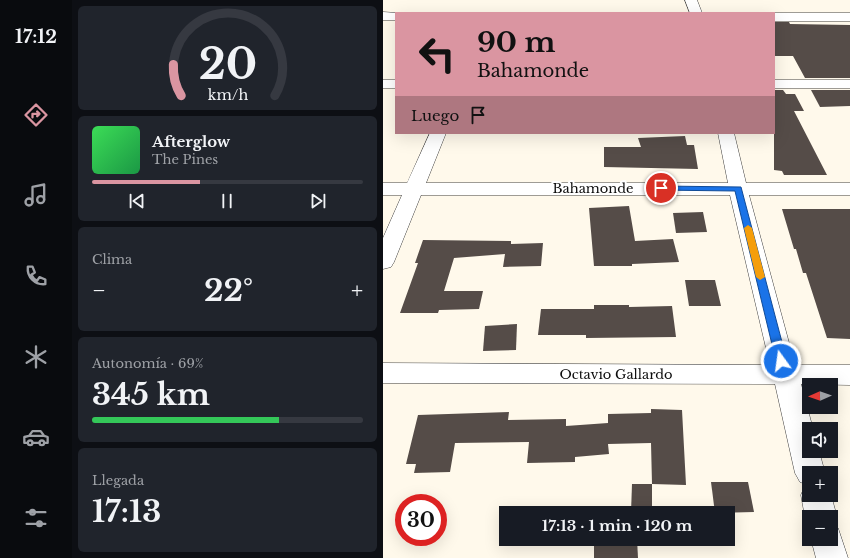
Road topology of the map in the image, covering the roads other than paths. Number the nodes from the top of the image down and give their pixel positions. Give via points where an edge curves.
1 (691, 0) edge
2 (696, 12) edge
3 (383, 16) edge
4 (395, 16) edge
5 (775, 17) edge
6 (850, 17) edge
7 (383, 84) edge
8 (395, 84) edge
9 (775, 84) edge
10 (850, 84) edge
11 (438, 134) edge
12 (726, 134) edge
13 (738, 188) junction
14 (383, 189) edge
15 (414, 189) junction
16 (850, 189) edge
17 (383, 262) edge
18 (383, 373) edge
19 (785, 375) junction
20 (850, 375) edge
21 (808, 466) edge
22 (829, 546) edge
23 (832, 558) edge

1 - 2 street
3 - 4 street
5 - 6 street
7 - 8 street
9 - 10 street
11 - 15 street
12 - 13 street
13 - 15 street, Bahamonde
13 - 16 street, Bahamonde
13 - 19 street
14 - 15 street, Bahamonde
15 - 17 street
18 - 19 street, Octavio Gallardo
19 - 20 street, Octavio Gallardo
19 - 21 street
22 - 23 street

